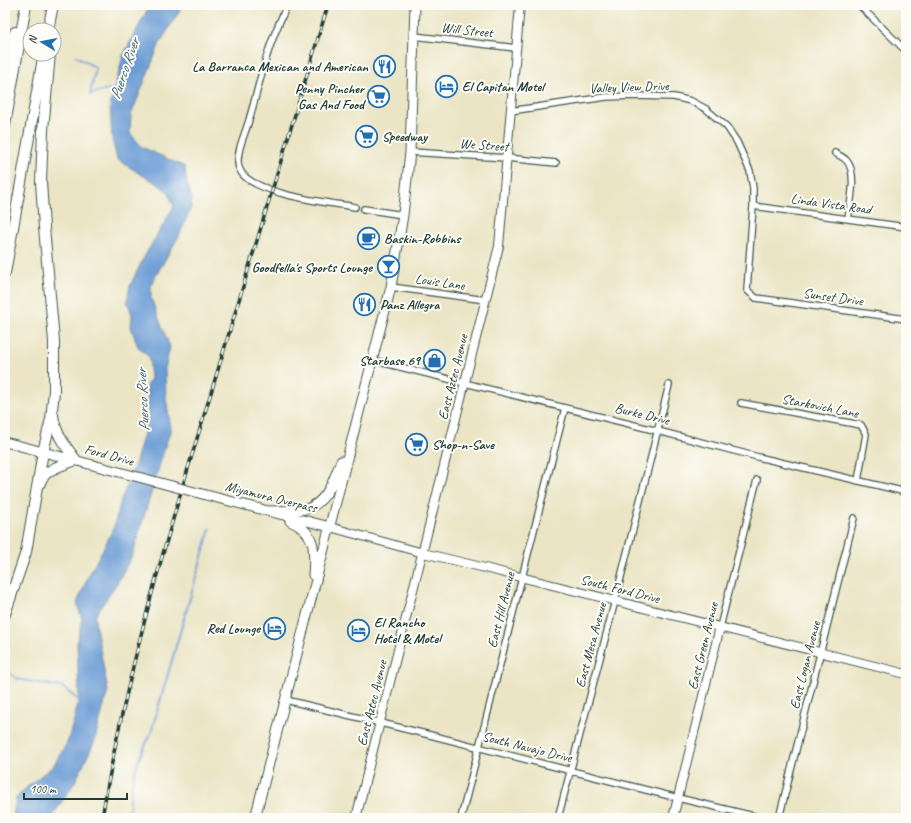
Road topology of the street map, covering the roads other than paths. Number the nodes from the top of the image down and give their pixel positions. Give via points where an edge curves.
1 (21, 5) edge
2 (26, 5) edge
3 (54, 5) edge
4 (287, 5) edge
5 (415, 5) edge
6 (520, 5) edge
7 (859, 5) edge
8 (50, 22) edge
9 (53, 22) edge
10 (414, 36) junction
11 (516, 48) junction
12 (906, 50) edge
13 (43, 62) edge
14 (49, 62) edge
15 (5, 70) edge
16 (510, 111) junction
17 (5, 125) edge
18 (410, 152) junction
19 (834, 153) dead end
20 (507, 158) junction
21 (556, 163) dead end
22 (753, 206) junction
23 (355, 207) dead end
24 (364, 209) dead end
25 (403, 215) junction
26 (848, 218) junction
27 (906, 227) edge
28 (5, 273) edge
29 (390, 287) junction
30 (756, 298) joint
31 (486, 300) junction
32 (906, 319) edge
33 (372, 360) junction
34 (465, 383) junction
35 (669, 385) dead end
36 (54, 391) junction
37 (361, 403) junction
38 (741, 403) dead end
39 (565, 408) junction
40 (658, 431) junction
41 (6, 443) edge
42 (43, 452) junction
43 (76, 460) junction
44 (757, 480) dead end
45 (858, 480) junction
46 (906, 488) edge
47 (906, 492) edge
48 (206, 495) joint
49 (34, 500) junction
50 (268, 511) junction
51 (854, 518) dead end
52 (330, 526) junction
53 (423, 553) junction
54 (521, 578) junction
55 (615, 601) junction
56 (309, 611) junction
57 (5, 614) edge
58 (720, 628) junction
59 (820, 652) junction
60 (906, 674) edge
61 (286, 700) junction
62 (380, 723) junction
63 (479, 747) junction
64 (570, 770) junction
65 (678, 798) junction
66 (255, 818) edge
67 (356, 818) edge
68 (461, 818) edge
69 (558, 818) edge
70 (673, 818) edge
71 (762, 818) edge
72 (779, 818) edge

1 - 15 highway
2 - 17 highway
3 - 8 highway
3 - 9 highway
4 - 23 street via 271,42 239,150 240,170 246,178 269,189 305,199
5 - 10 main road
6 - 11 main road, East Aztec Avenue
7 - 12 street
10 - 11 street, Will Street
10 - 18 main road
11 - 16 main road, East Aztec Avenue
13 - 28 highway
14 - 36 highway via 41,182 54,341
16 - 20 main road, East Aztec Avenue
16 - 22 street, Valley View Drive via 606,97 654,96 691,101 718,118 737,142 750,171
18 - 20 street, We Street
18 - 25 main road
19 - 26 street via 846,160 853,180
20 - 21 street, We Street
20 - 31 main road, East Aztec Avenue via 499,246
22 - 26 street, Linda Vista Road
22 - 30 street, Valley View Drive via 747,290
24 - 25 street
25 - 29 main road
26 - 27 street, Linda Vista Road
29 - 31 street, Louis Lane
29 - 33 main road
30 - 32 street, Sunset Drive
31 - 34 main road, East Aztec Avenue
33 - 34 street, Burke Drive
33 - 37 main road
34 - 39 street, Burke Drive
34 - 53 main road, East Aztec Avenue
35 - 40 street, East Mesa Avenue
36 - 42 highway via 51,419
36 - 43 highway via 54,424
37 - 50 main road via 328,492 315,505 305,509
37 - 52 main road
38 - 45 street, Starkovich Lane via 861,425 866,434
39 - 40 street, Burke Drive
39 - 54 street, East Hill Avenue
40 - 45 street, Burke Drive
40 - 55 street, East Mesa Avenue
41 - 42 main road, Ford Drive
42 - 43 main road, Ford Drive
42 - 49 highway
43 - 48 main road, Ford Drive, bridge
43 - 49 highway via 47,472 41,479
44 - 58 street, East Green Avenue
45 - 47 street, Burke Drive
46 - 47 street
48 - 50 main road, Miyamura Overpass
49 - 57 highway via 26,552
50 - 52 main road, Miyamura Overpass
50 - 56 main road via 300,526 309,534 313,543 314,574
51 - 59 street, East Logan Avenue
52 - 53 main road, South Ford Drive
52 - 56 main road
53 - 54 main road, South Ford Drive
53 - 62 main road, East Aztec Avenue
54 - 55 main road, South Ford Drive
54 - 63 street, East Hill Avenue
55 - 58 main road, South Ford Drive
55 - 64 street, East Mesa Avenue
56 - 61 main road
58 - 59 main road, South Ford Drive
58 - 65 main road, East Green Avenue
59 - 60 main road, South Ford Drive
59 - 72 street, East Logan Avenue
61 - 62 street, South Navajo Drive
61 - 66 main road
62 - 63 street, South Navajo Drive
62 - 67 main road, East Aztec Avenue
63 - 64 street, South Navajo Drive
63 - 68 street, East Hill Avenue
64 - 65 street, South Navajo Drive
64 - 69 street, East Mesa Avenue
65 - 70 main road, East Green Avenue
65 - 71 street, South Navajo Drive

